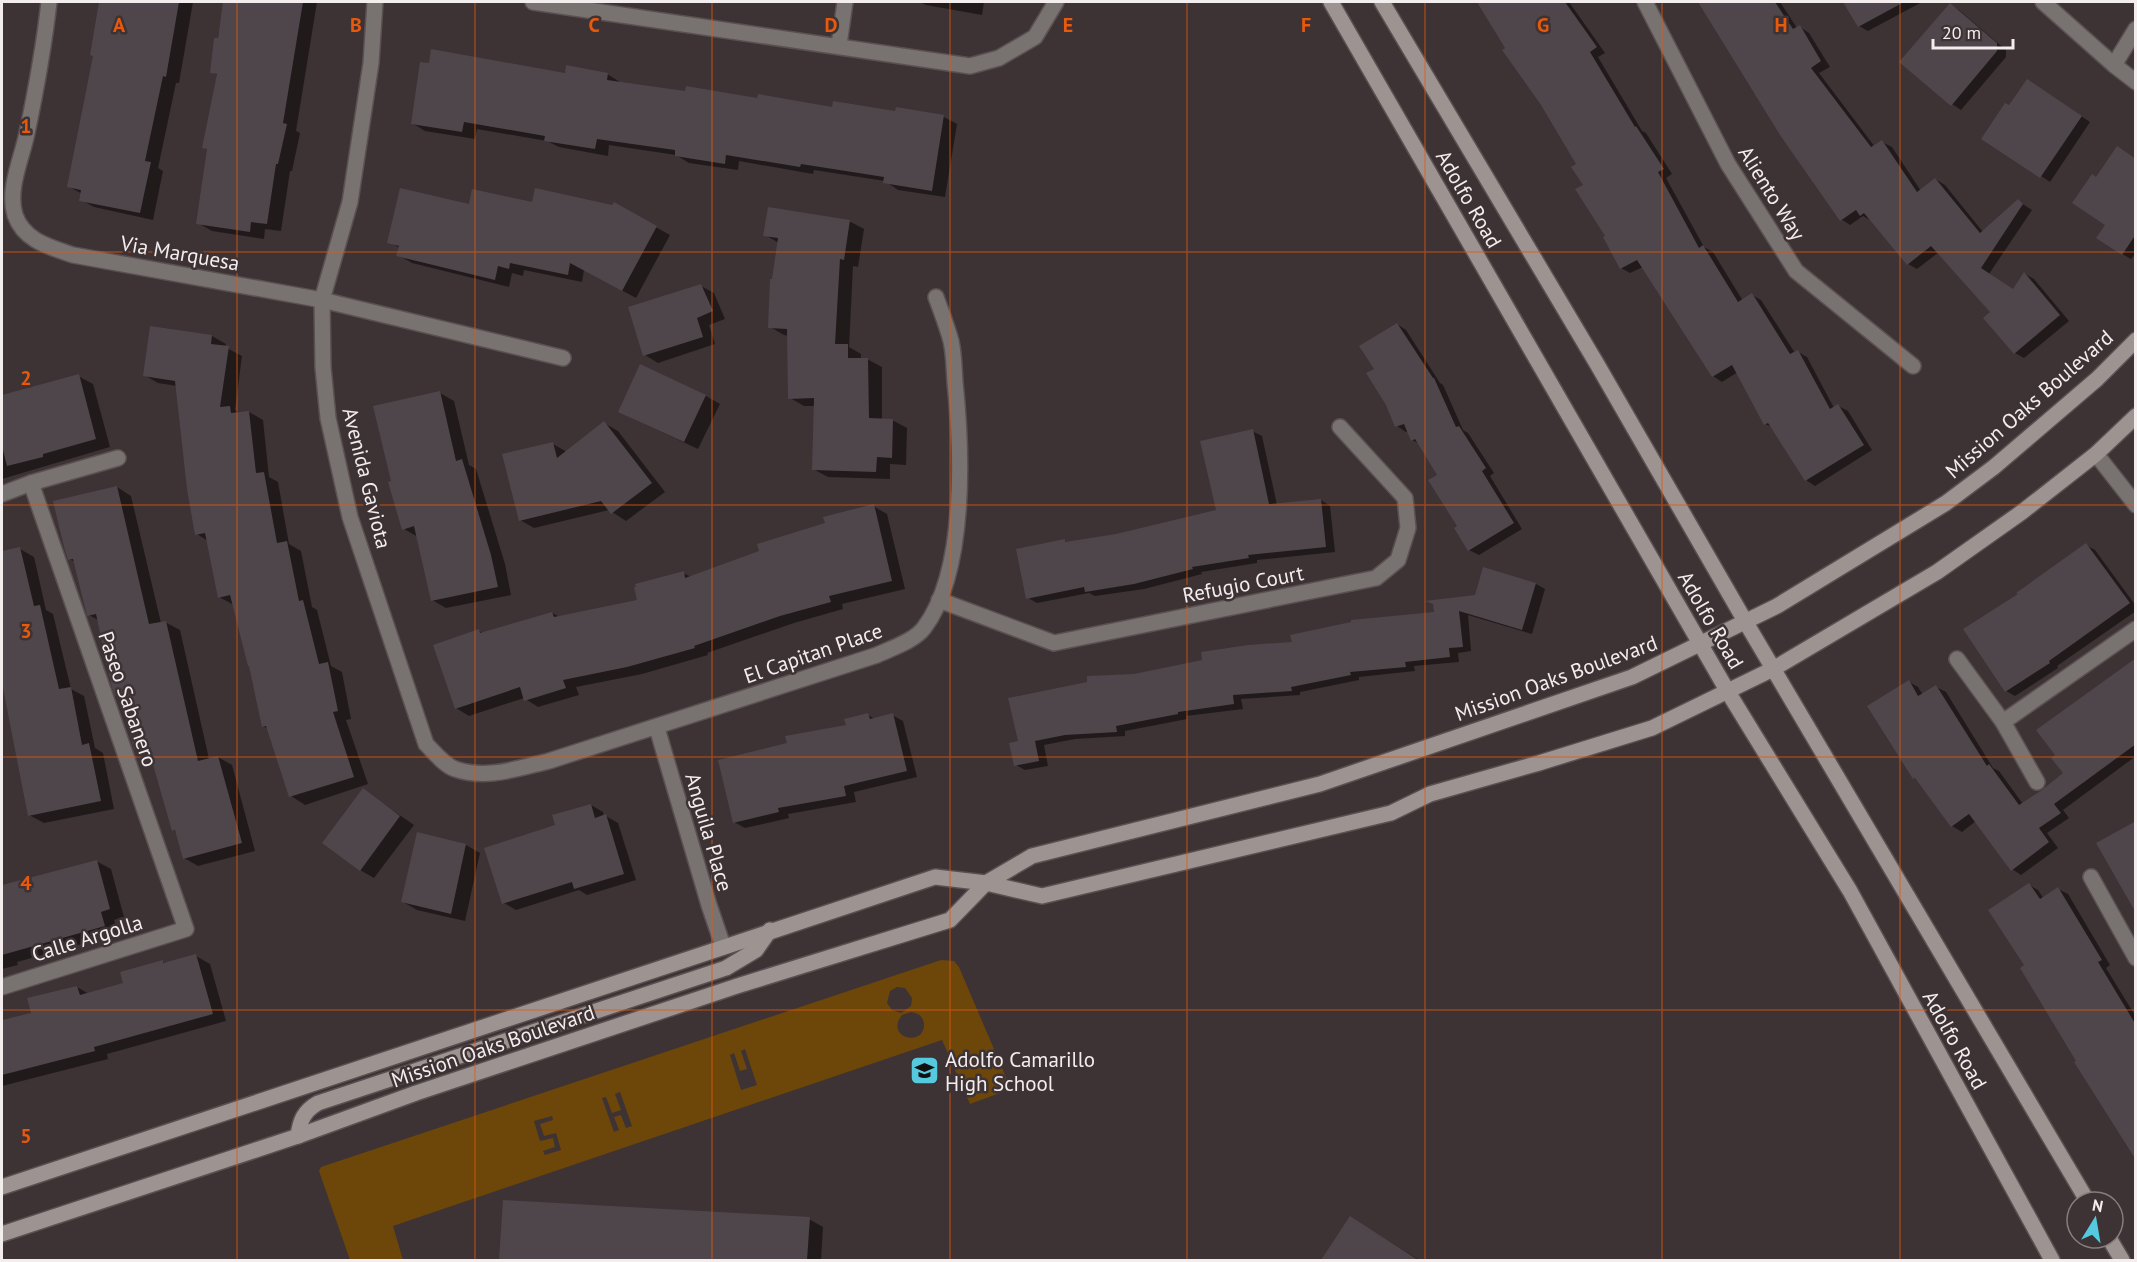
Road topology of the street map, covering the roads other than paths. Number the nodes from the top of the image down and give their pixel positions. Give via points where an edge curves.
1 (49, 2) edge
2 (375, 2) edge
3 (533, 2) edge
4 (845, 2) edge
5 (1056, 2) edge
6 (1331, 2) edge
7 (1382, 2) edge
8 (1645, 2) edge
9 (2043, 2) edge
10 (2136, 29) edge
11 (839, 45) junction
12 (2114, 65) junction
13 (2136, 82) edge
14 (936, 297) dead end
15 (322, 300) junction
16 (2136, 340) edge
17 (563, 358) dead end
18 (1913, 366) dead end
19 (2136, 416) edge
20 (1340, 427) dead end
21 (2096, 454) junction
22 (118, 458) dead end
23 (31, 483) junction
24 (2, 494) edge
25 (2136, 505) edge
26 (939, 600) junction
27 (1745, 621) junction
28 (2136, 629) edge
29 (1700, 644) junction
30 (1957, 659) dead end
31 (1773, 669) junction
32 (1728, 692) junction
33 (2003, 722) junction
34 (657, 728) junction
35 (453, 769) joint
36 (2037, 782) dead end
37 (2091, 877) dead end
38 (986, 883) junction
39 (186, 929) joint
40 (770, 930) junction
41 (2130, 936) edge
42 (723, 946) junction
43 (2136, 958) edge
44 (2, 987) edge
45 (298, 1136) junction
46 (2, 1187) edge
47 (2081, 1190) edge
48 (2, 1234) edge
49 (2052, 1260) edge

1 - 15 street, Via Marquesa via 13,193 15,214 23,230 40,244 73,255
2 - 15 street, Avenida Gaviota via 371,63 350,202
3 - 11 street
4 - 11 street
5 - 11 street via 1035,38 999,58 970,66
6 - 29 main road, Adolfo Road
7 - 27 main road, Adolfo Road
8 - 18 street, Aliento Way via 1728,164 1796,271
9 - 12 street
10 - 12 street
12 - 13 street
14 - 26 street, El Capitan Place via 951,341 960,460 958,520 951,565
15 - 17 street, Via Marquesa
15 - 35 street, Avenida Gaviota via 328,418 350,517 426,744
16 - 27 main road, Mission Oaks Boulevard via 2097,379 1946,503
19 - 21 main road, Mission Oaks Boulevard
20 - 26 street, Refugio Court via 1405,498 1408,528 1398,560 1377,578 1054,643
21 - 25 street
21 - 31 main road, Mission Oaks Boulevard via 1937,572
22 - 23 street
23 - 24 street
23 - 39 street, Paseo Sabanero
26 - 34 street, El Capitan Place via 924,629 904,643
27 - 29 main road, Mission Oaks Boulevard
27 - 31 main road, Adolfo Road
28 - 33 street
29 - 32 main road, Adolfo Road
29 - 38 main road, Mission Oaks Boulevard via 1632,677 1320,784 1032,856
30 - 33 street
31 - 32 main road, Mission Oaks Boulevard
31 - 47 main road, Adolfo Road
32 - 38 main road, Mission Oaks Boulevard via 1652,728 1430,794 1391,813 1042,896
32 - 49 main road, Adolfo Road via 1850,891
33 - 36 street
34 - 35 street, El Capitan Place via 499,773
34 - 42 street, Anguila Place
37 - 41 street
38 - 40 main road, Mission Oaks Boulevard via 934,877
38 - 45 main road, Mission Oaks Boulevard via 950,920 726,990
39 - 44 street, Calle Argolla
40 - 42 main road, Mission Oaks Boulevard
40 - 45 main road via 756,950 726,968 318,1102 303,1114
41 - 43 street
42 - 46 main road, Mission Oaks Boulevard
45 - 48 main road, Mission Oaks Boulevard

